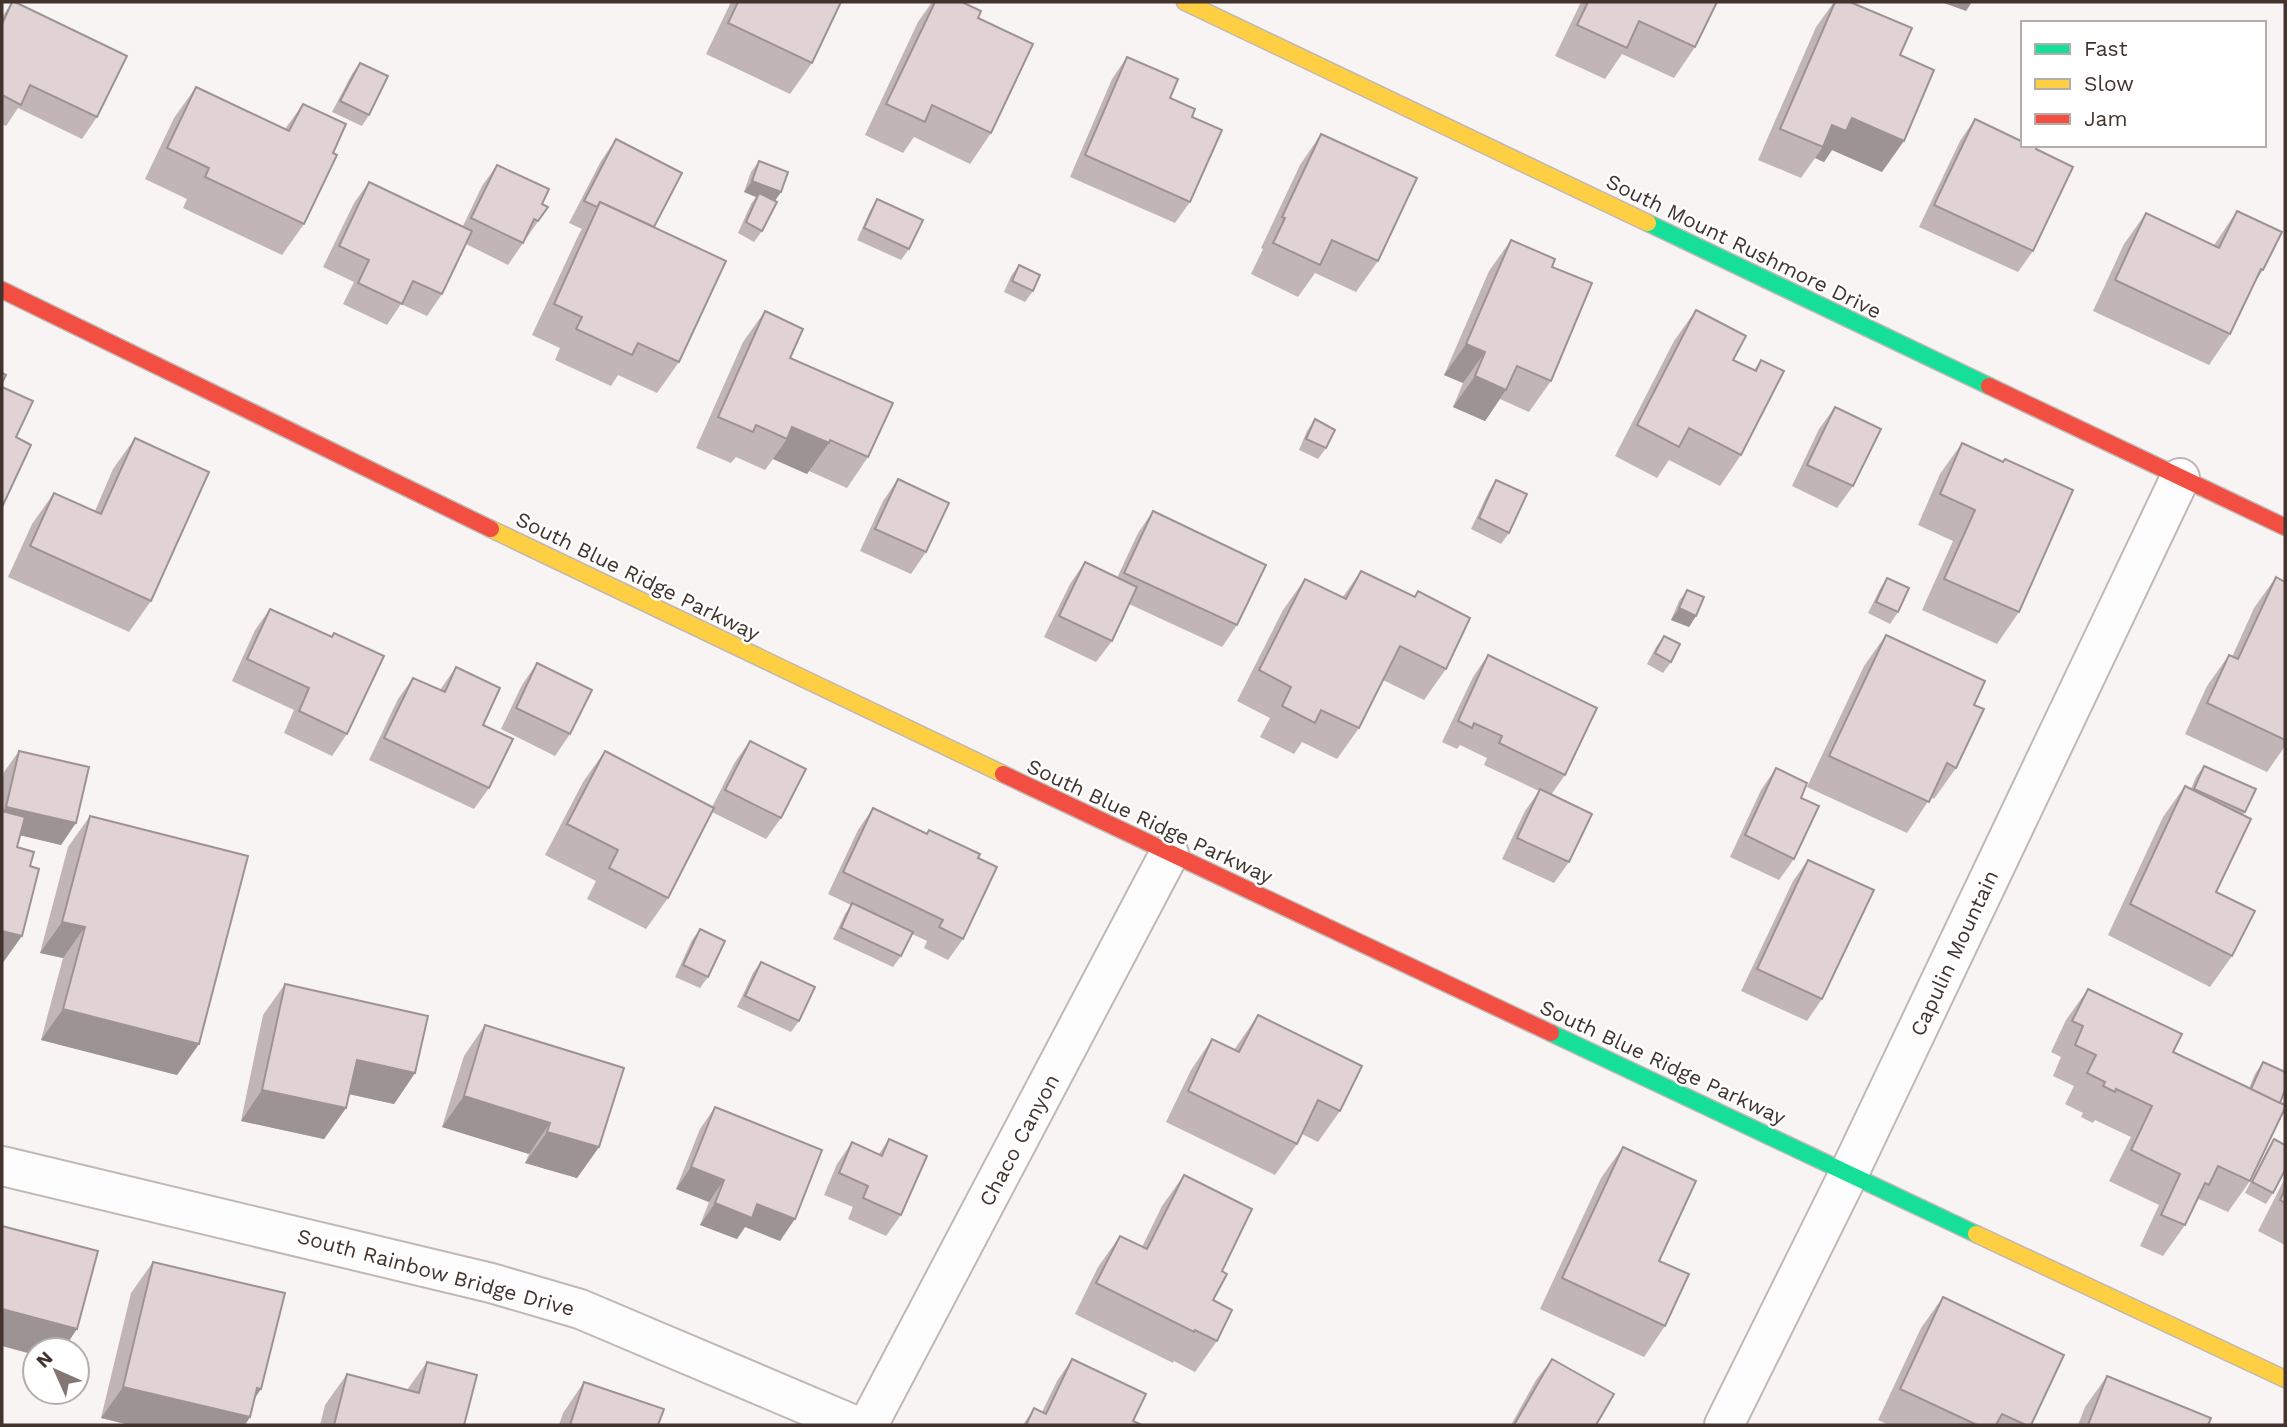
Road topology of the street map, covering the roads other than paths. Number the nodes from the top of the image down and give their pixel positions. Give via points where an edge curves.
1 (1185, 2) edge
2 (2, 290) edge
3 (2180, 478) junction
4 (2285, 527) edge
5 (1169, 854) junction
6 (2, 1166) edge
7 (1849, 1173) junction
8 (2285, 1379) edge
9 (854, 1425) edge
10 (868, 1425) edge
11 (1724, 1425) edge

1 - 3 street, South Mount Rushmore Drive
2 - 5 street, South Blue Ridge Parkway
3 - 4 street, South Mount Rushmore Drive
3 - 7 street, Capulin Mountain
5 - 7 street, South Blue Ridge Parkway
5 - 10 street, Chaco Canyon
6 - 9 street, South Rainbow Bridge Drive via 491,1283 580,1309
7 - 8 street, South Blue Ridge Parkway
7 - 11 street, Capulin Mountain

